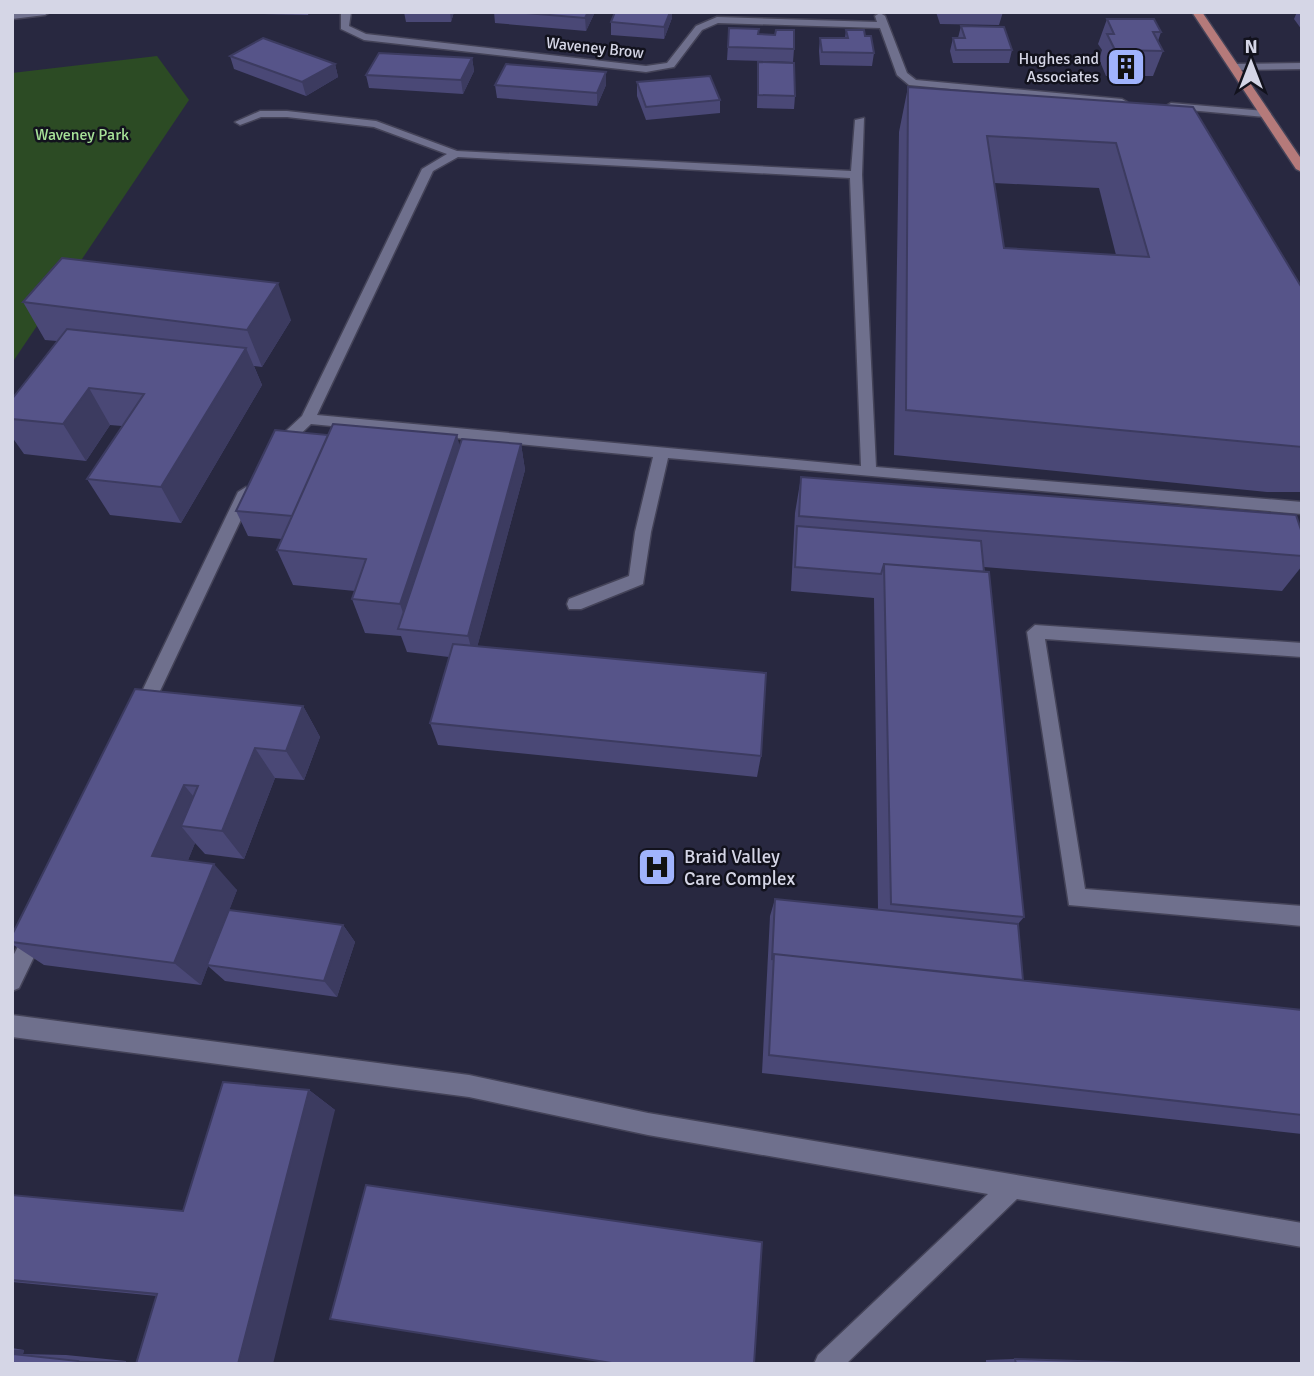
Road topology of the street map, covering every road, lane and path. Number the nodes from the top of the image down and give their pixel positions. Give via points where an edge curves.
1 (45, 12) edge
2 (346, 12) edge
3 (878, 12) edge
4 (1197, 12) edge
5 (12, 16) edge
6 (883, 25) junction
7 (1302, 66) edge
8 (1234, 67) junction
9 (1128, 103) edge
10 (1155, 105) edge
11 (1265, 114) junction
12 (860, 120) dead end
13 (240, 122) dead end
14 (456, 154) junction
15 (1302, 169) edge
16 (856, 175) junction
17 (307, 419) junction
18 (662, 452) junction
19 (269, 455) edge
20 (869, 472) junction
21 (254, 477) edge
22 (1302, 508) edge
23 (575, 604) dead end
24 (1302, 650) edge
25 (133, 729) edge
26 (1302, 916) edge
27 (42, 918) edge
28 (12, 981) edge
29 (12, 1026) edge
30 (1013, 1187) junction
31 (1302, 1235) edge
32 (827, 1364) edge

1 - 5 street
2 - 6 street, Waveney Brow via 344,27 364,37 646,69 670,65 699,28 717,20
3 - 6 street
4 - 8 main road
6 - 9 street via 902,75 919,85
7 - 8 street
8 - 11 main road
10 - 11 street
11 - 15 main road
12 - 16 street
13 - 14 street via 260,114 287,114 376,124
14 - 16 street
14 - 17 street via 428,169
16 - 20 street
17 - 18 street
17 - 19 street
18 - 20 street
18 - 23 street via 637,580
20 - 22 street
21 - 25 street
24 - 26 street via 1035,632 1076,898
27 - 28 street
29 - 30 street via 469,1086 648,1125
30 - 31 street
30 - 32 street

